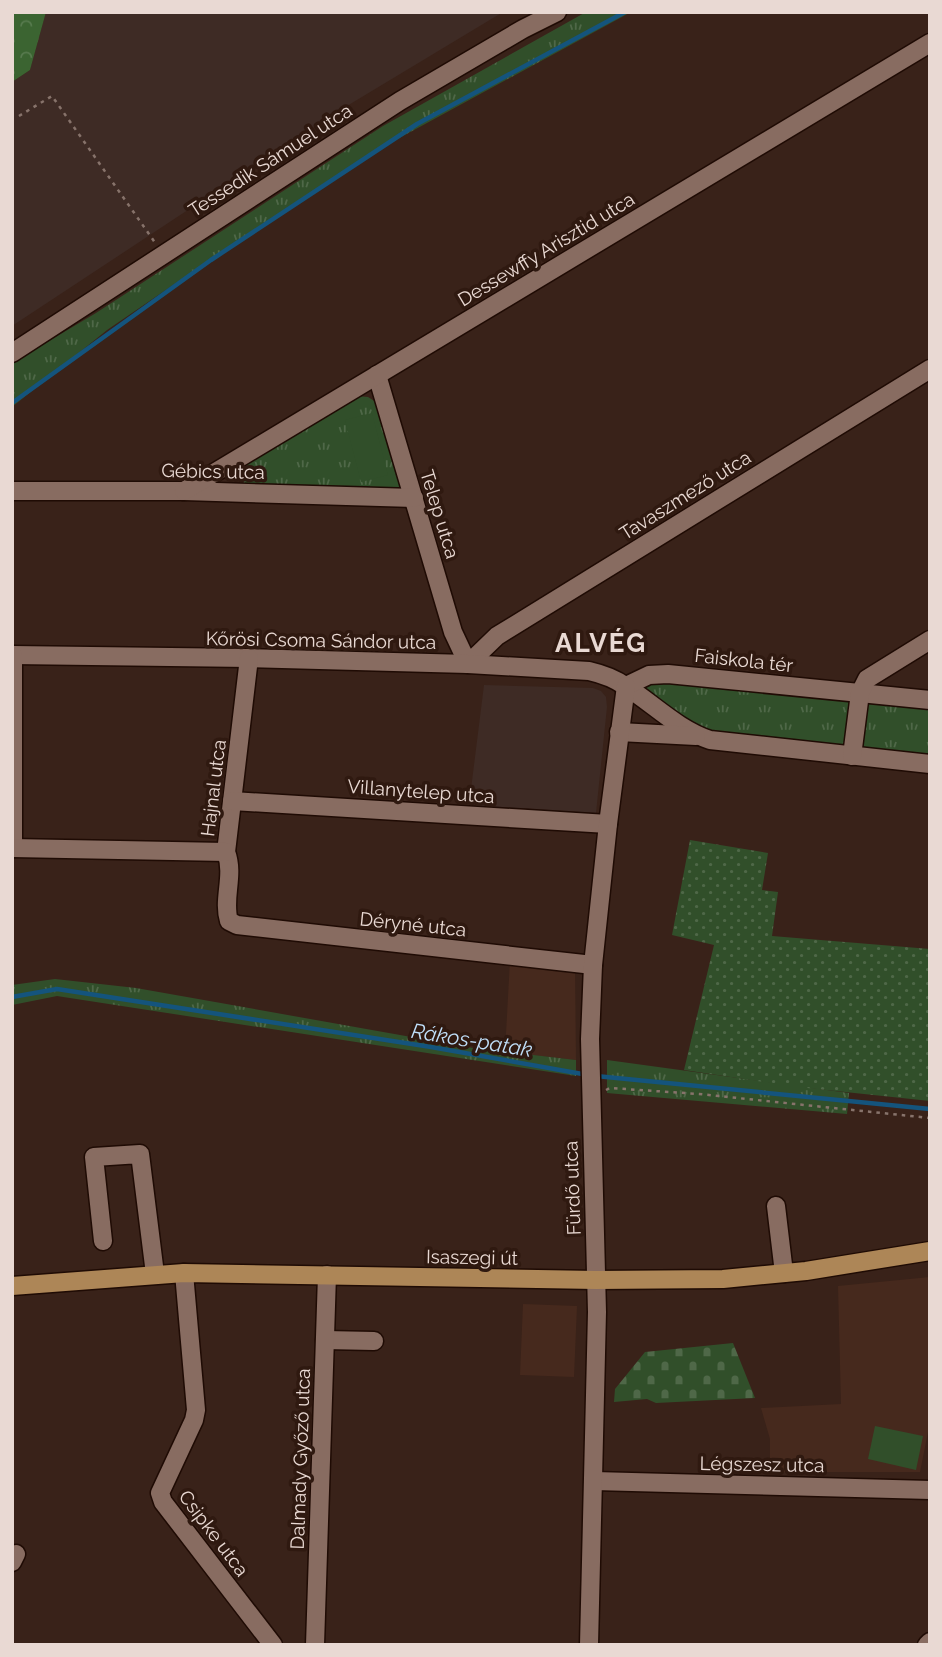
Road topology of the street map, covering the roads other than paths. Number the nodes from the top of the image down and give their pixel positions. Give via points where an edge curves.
1 (557, 12) edge
2 (930, 43) edge
3 (12, 353) edge
4 (930, 369) edge
5 (377, 375) junction
6 (12, 491) edge
7 (184, 491) junction
8 (414, 498) junction
9 (930, 640) edge
10 (13, 655) edge
11 (248, 658) junction
12 (468, 664) junction
13 (626, 686) junction
14 (860, 693) junction
15 (930, 700) edge
16 (619, 732) junction
17 (698, 736) junction
18 (852, 755) junction
19 (930, 764) edge
20 (232, 801) junction
21 (608, 824) junction
22 (13, 848) edge
23 (226, 852) junction
24 (229, 921) joint
25 (593, 965) junction
26 (776, 1206) dead end
27 (103, 1241) dead end
28 (930, 1251) edge
29 (184, 1273) junction
30 (784, 1273) junction
31 (155, 1274) junction
32 (327, 1275) junction
33 (596, 1280) junction
34 (12, 1286) edge
35 (325, 1340) junction
36 (374, 1341) dead end
37 (594, 1481) junction
38 (930, 1490) edge
39 (273, 1645) edge
40 (315, 1645) edge
41 (589, 1645) edge

1 - 3 street, Tessedik Sámuel utca via 400,101
2 - 5 street, Dessewffy Arisztid utca
4 - 12 street, Tavaszmező utca via 497,636
5 - 7 street, Dessewffy Arisztid utca
5 - 8 street, Telep utca
6 - 7 street, Gébics utca
7 - 8 street, Gébics utca
8 - 12 street, Telep utca via 453,632
9 - 14 street via 867,679
10 - 11 street, Kőrösi Csoma Sándor utca
10 - 22 street
11 - 12 street, Kőrösi Csoma Sándor utca
11 - 20 street, Hajnal utca
12 - 13 street, Kőrösi Csoma Sándor utca via 589,670
13 - 14 street, Faiskola tér via 649,675 668,674
13 - 16 street
13 - 17 street
14 - 15 street, Faiskola tér
14 - 18 street
16 - 17 street
16 - 21 street, Fürdő utca
17 - 18 street
18 - 19 street
20 - 21 street, Villanytelep utca
20 - 23 street, Hajnal utca
21 - 25 street, Fürdő utca
22 - 23 street
23 - 24 street, Hajnal utca
24 - 25 street, Déryné utca
25 - 33 street, Fürdő utca via 590,1093
26 - 30 street
27 - 31 street via 94,1157 140,1154
28 - 30 main road, Isaszegi út
29 - 31 main road, Isaszegi út
29 - 32 main road, Isaszegi út
29 - 39 street, Csipke utca via 197,1410 160,1493
30 - 33 main road, Isaszegi út via 723,1279
31 - 34 main road, Isaszegi út
32 - 33 main road, Isaszegi út
32 - 35 street, Dalmady Győző utca
33 - 37 street, Fürdő utca
35 - 36 street
35 - 40 street, Dalmady Győző utca
37 - 38 street, Légszesz utca
37 - 41 street, Fürdő utca

